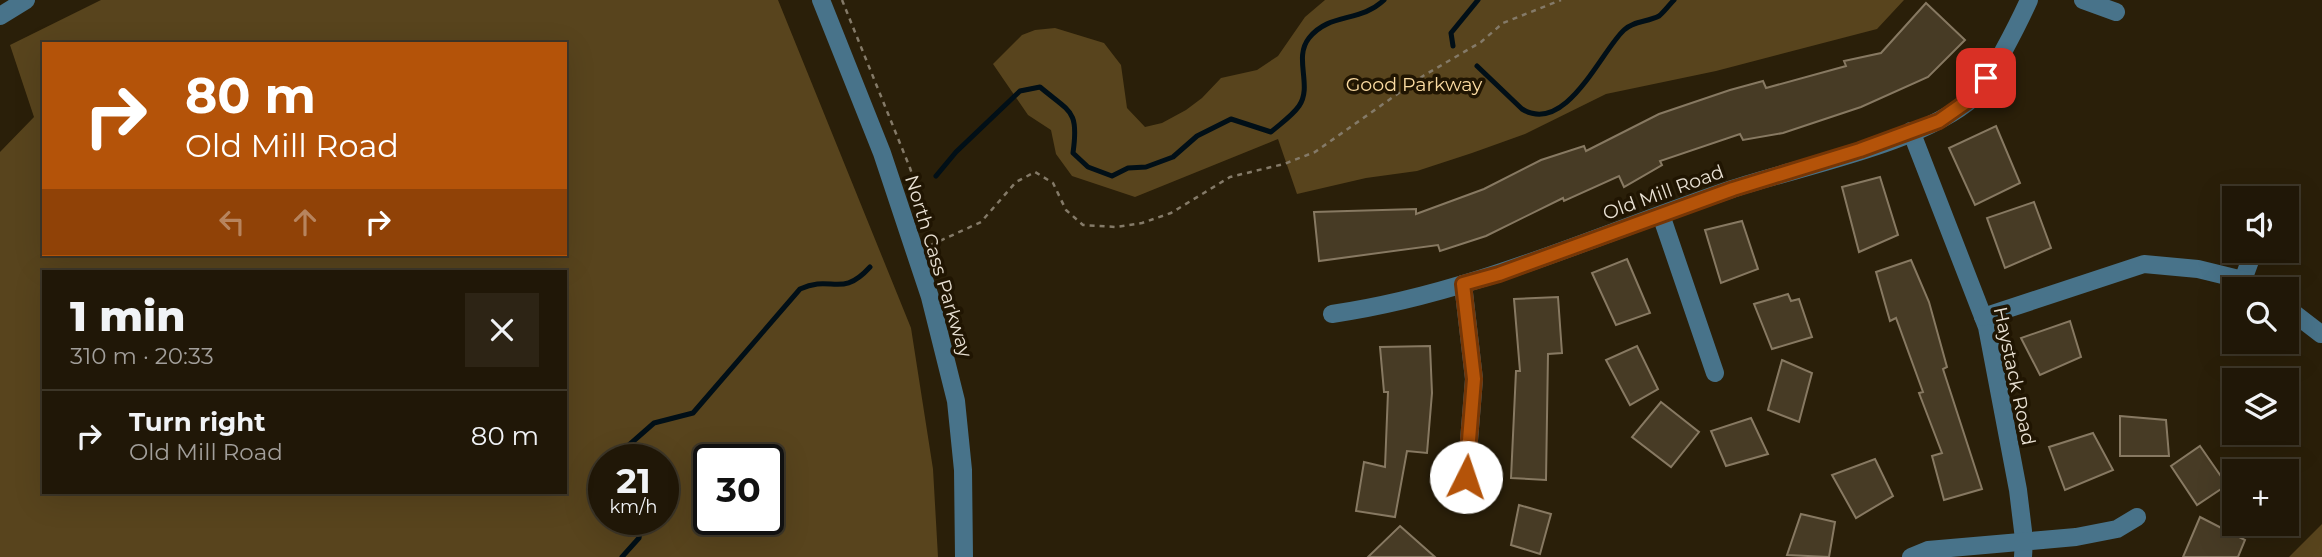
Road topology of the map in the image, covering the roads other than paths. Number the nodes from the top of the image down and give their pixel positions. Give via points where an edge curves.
1 (26, 0) edge
2 (821, 0) edge
3 (2029, 0) edge
4 (2082, 0) edge
5 (2116, 12) dead end
6 (0, 16) edge
7 (1911, 131) junction
8 (1661, 215) junction
9 (2231, 277) edge
10 (1463, 284) junction
11 (1332, 314) dead end
12 (1983, 317) junction
13 (2299, 317) edge
14 (2321, 334) edge
15 (1715, 373) dead end
16 (1464, 502) dead end
17 (2137, 517) dead end
18 (2024, 548) edge
19 (964, 557) edge
20 (1911, 557) edge

1 - 6 street
2 - 19 street, North Cass Parkway via 915,251 956,401
3 - 7 street, Old Mill Road via 1976,95 1939,121
4 - 5 street
7 - 8 street, Old Mill Road
7 - 12 street, Haystack Road
8 - 10 street, Old Mill Road
8 - 15 street
9 - 12 street via 2144,264
10 - 11 street, Old Mill Road via 1383,307
10 - 16 street via 1474,379
12 - 18 street, Haystack Road
13 - 14 street
17 - 18 street via 2117,529
18 - 20 street via 1928,550

